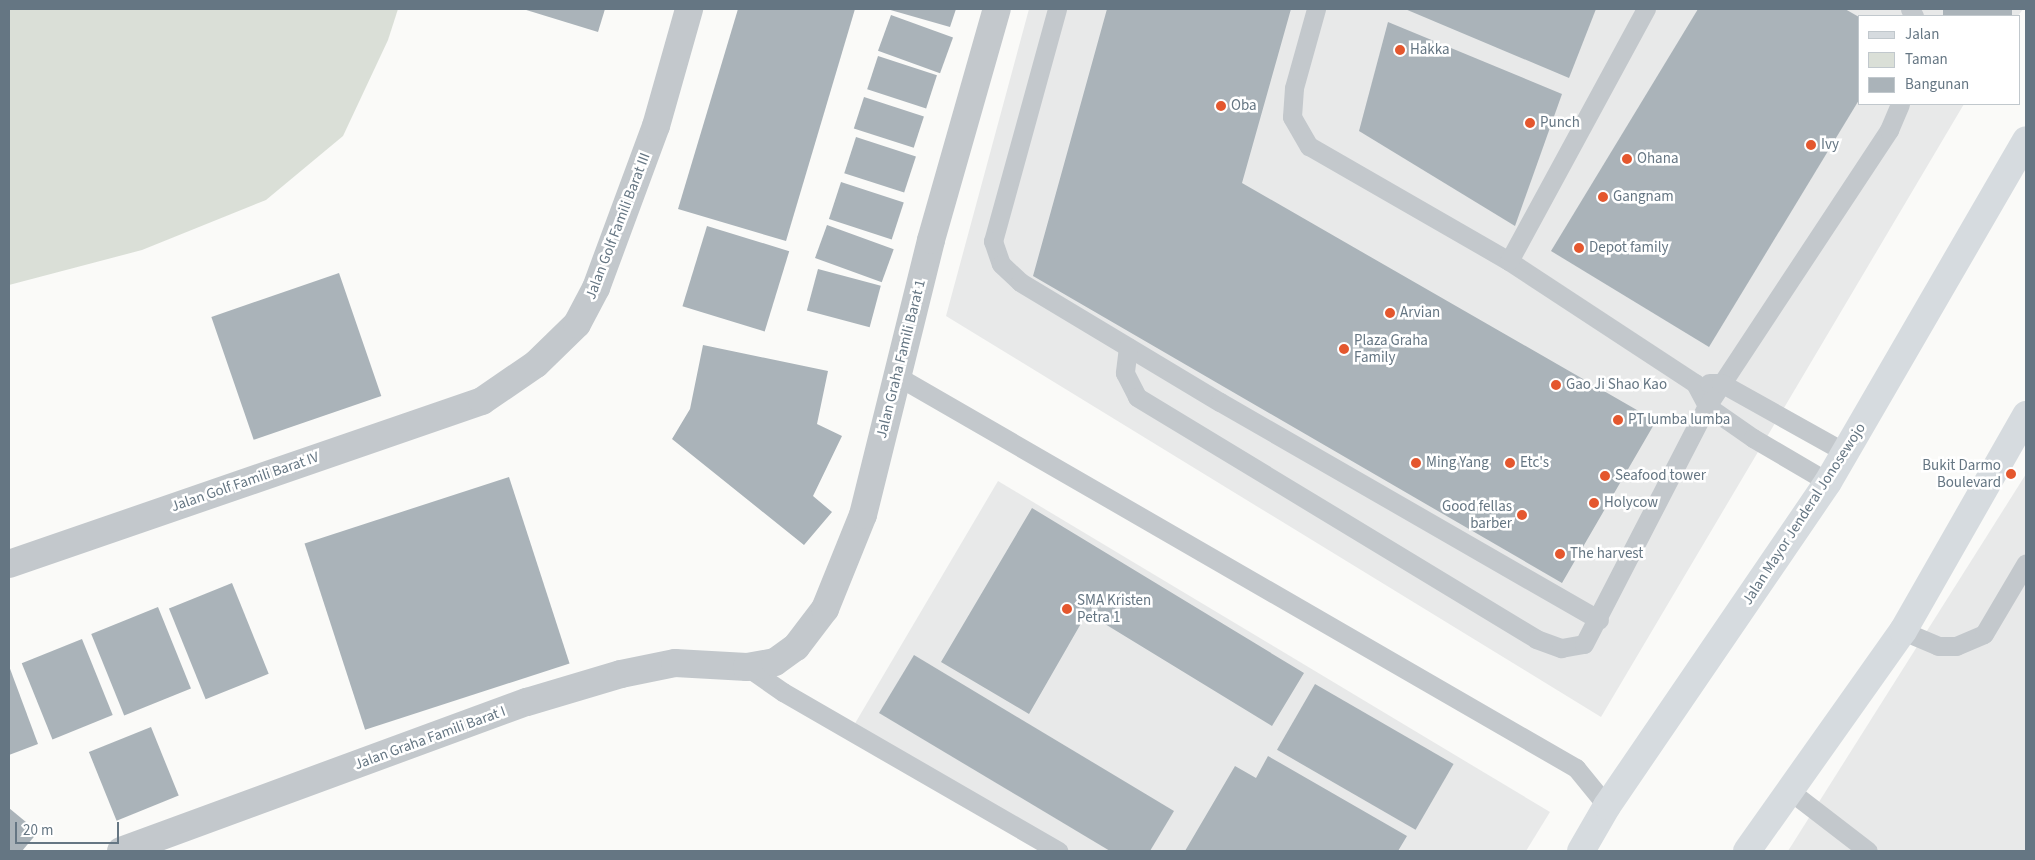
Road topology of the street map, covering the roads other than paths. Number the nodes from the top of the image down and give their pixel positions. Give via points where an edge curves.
1 (689, 9) edge
2 (997, 9) edge
3 (1056, 9) edge
4 (1316, 9) edge
5 (1646, 9) edge
6 (1900, 105) edge
7 (2026, 140) edge
8 (1509, 261) junction
9 (1128, 347) junction
10 (897, 376) junction
11 (1696, 383) junction
12 (1722, 383) junction
13 (482, 401) joint
14 (1707, 406) junction
15 (2026, 415) edge
16 (1846, 453) junction
17 (1828, 482) junction
18 (2026, 563) edge
19 (9, 564) edge
20 (1599, 620) junction
21 (1903, 631) junction
22 (747, 667) junction
23 (1790, 791) junction
24 (1607, 806) junction
25 (123, 851) edge
26 (1058, 851) edge
27 (1581, 851) edge
28 (1747, 851) edge
29 (1868, 851) edge

1 - 13 street, Jalan Golf Famili Barat III via 656,126 596,288 580,317 536,364
2 - 10 street, Jalan Graha Famili Barat 1 via 931,240
3 - 9 lane via 993,241 1001,264 1020,282
4 - 8 lane via 1294,88 1292,117 1309,146
5 - 8 lane
6 - 12 lane via 1888,130
7 - 16 main road, Jalan Mayor Jenderal Jonosewojo
8 - 11 lane
9 - 20 lane
9 - 20 lane via 1125,373 1137,397 1536,639 1561,648 1584,644
10 - 22 street, Jalan Graha Famili Barat 1 via 863,515 825,609 796,647 775,662
10 - 24 lane via 1576,768
11 - 12 lane
11 - 14 lane
12 - 14 lane
12 - 16 lane
13 - 19 street, Jalan Golf Famili Barat IV
14 - 17 lane via 1753,438
14 - 20 lane
15 - 21 main road
16 - 17 main road, Jalan Mayor Jenderal Jonosewojo
17 - 24 main road, Jalan Mayor Jenderal Jonosewojo
18 - 21 lane via 1984,634 1956,646 1938,646
21 - 23 main road
22 - 25 street, Jalan Graha Famili Barat I via 675,663 621,674 527,702
22 - 26 lane via 783,692
23 - 28 main road
23 - 29 lane
24 - 27 main road, Jalan Mayor Jenderal Jonosewojo

